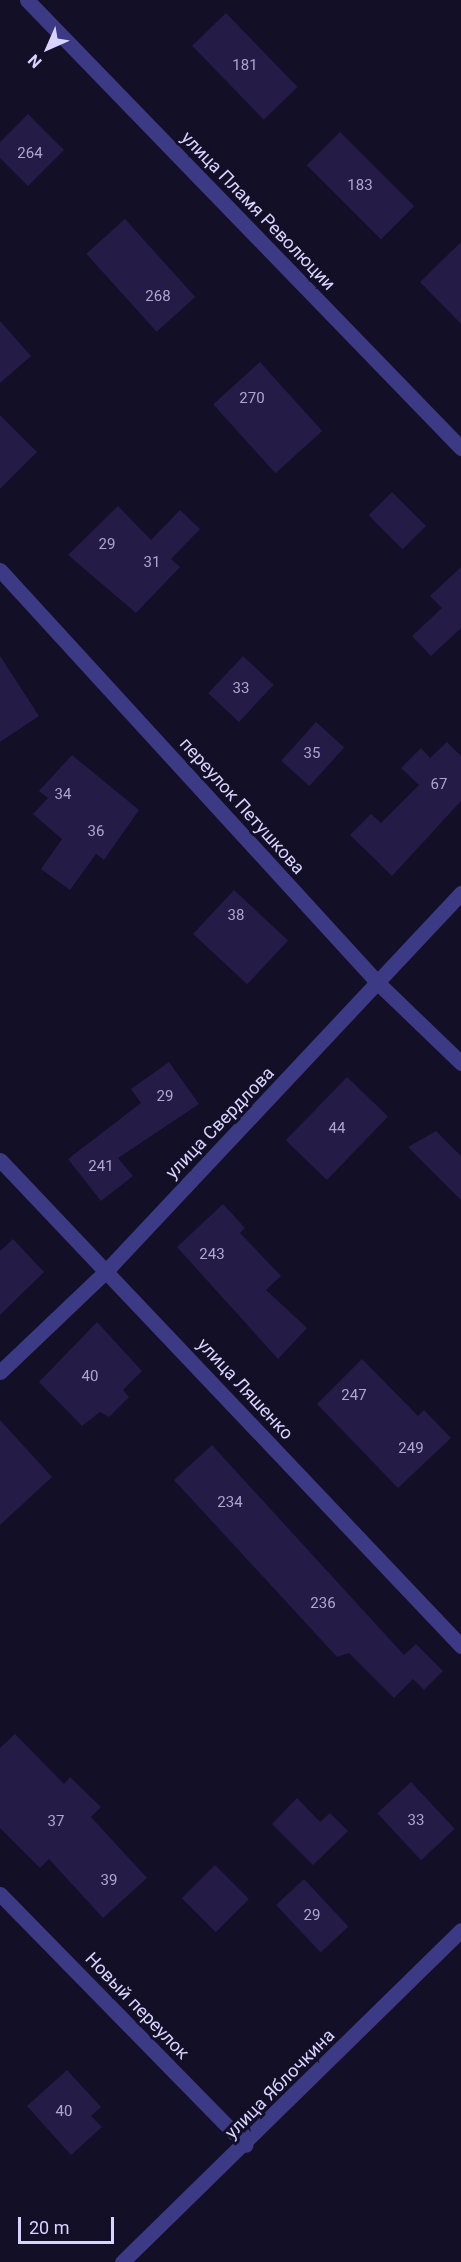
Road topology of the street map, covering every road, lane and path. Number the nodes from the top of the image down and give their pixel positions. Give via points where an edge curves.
1 (27, 0) edge
2 (461, 448) edge
3 (0, 570) edge
4 (461, 893) edge
5 (379, 984) junction
6 (461, 1063) edge
7 (0, 1160) edge
8 (106, 1270) junction
9 (0, 1372) edge
10 (461, 1646) edge
11 (0, 1894) edge
12 (461, 1930) edge
13 (246, 2145) junction
14 (122, 2262) edge

1 - 2 street, улица Пламя Революции
3 - 5 street, переулок Петушкова
4 - 5 street, улица Свердлова
5 - 6 street, переулок Петушкова
5 - 8 street, улица Свердлова
7 - 8 street, улица Ляшенко
8 - 9 street, улица Свердлова
8 - 10 street, улица Ляшенко
11 - 13 street, Новый переулок
12 - 13 street, улица Яблочкина
13 - 14 street, улица Яблочкина

